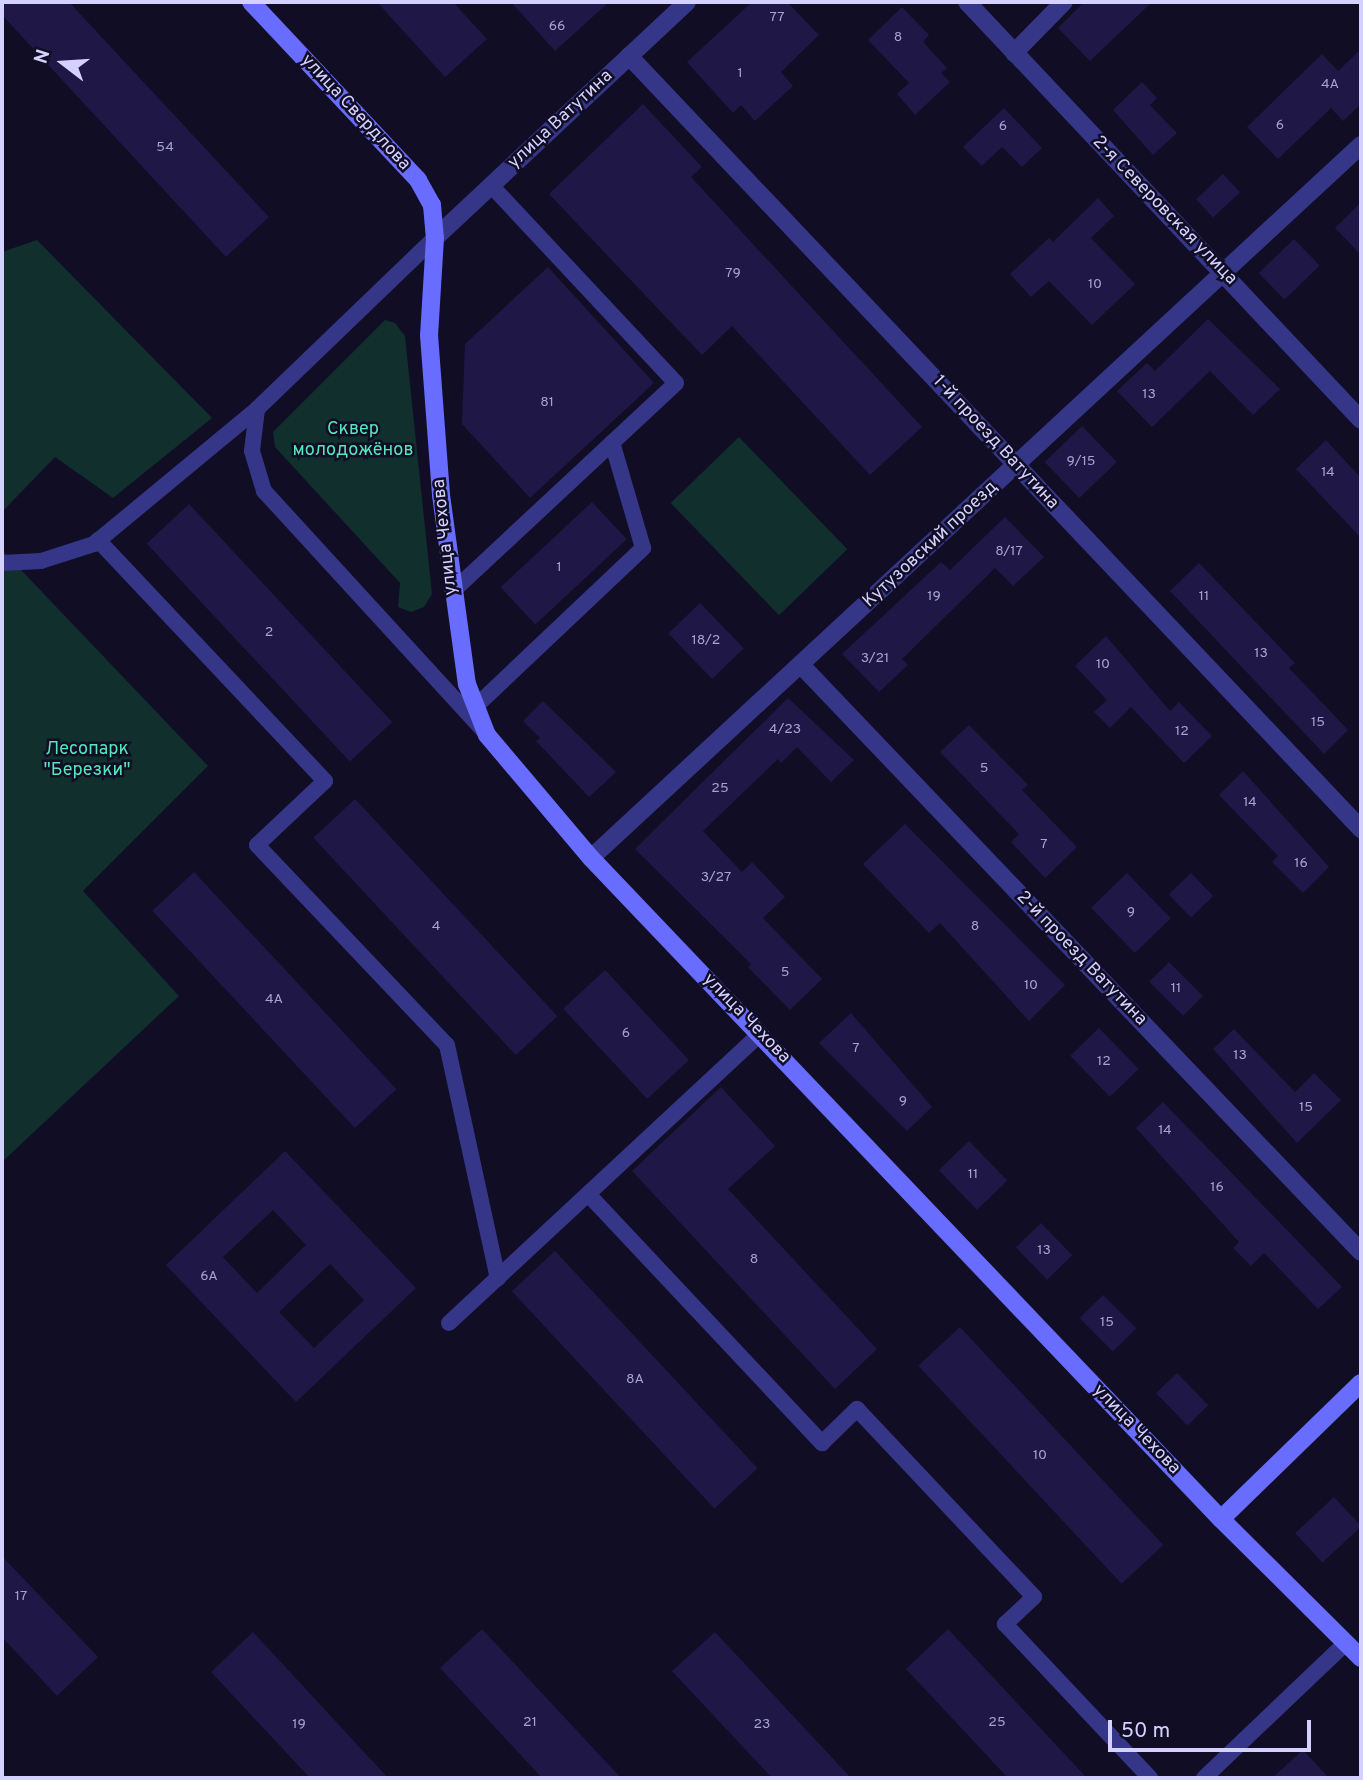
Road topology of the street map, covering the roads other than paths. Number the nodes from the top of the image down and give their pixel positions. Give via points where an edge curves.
1 (251, 2) edge
2 (687, 2) edge
3 (967, 2) edge
4 (1064, 2) edge
5 (1014, 53) junction
6 (629, 56) junction
7 (1361, 145) edge
8 (491, 185) junction
9 (435, 238) junction
10 (1224, 275) junction
11 (257, 409) junction
12 (1361, 420) edge
13 (612, 442) junction
14 (1017, 466) junction
15 (98, 540) junction
16 (2, 563) edge
17 (452, 592) junction
18 (801, 665) junction
19 (474, 708) junction
20 (487, 734) junction
21 (1361, 830) edge
22 (592, 858) junction
23 (760, 1034) junction
24 (588, 1194) junction
25 (1361, 1252) edge
26 (498, 1278) junction
27 (449, 1324) dead end
28 (1361, 1383) edge
29 (1221, 1519) junction
30 (1346, 1643) junction
31 (1361, 1658) edge
32 (1150, 1778) edge
33 (1204, 1778) edge

1 - 9 street, улица Свердлова via 418,180 432,205
2 - 6 street, улица Ватутина
3 - 5 street, 2-я Северовская улица
4 - 5 street
5 - 10 street, 2-я Северовская улица
6 - 8 street, улица Ватутина
6 - 14 street, 1-й проезд Ватутина
7 - 10 street, Кутузовский проезд
8 - 9 street, улица Ватутина
8 - 13 lane via 676,383
9 - 11 lane
9 - 17 street, улица Чехова via 429,335
10 - 12 street, 2-я Северовская улица
10 - 14 street, Кутузовский проезд
11 - 15 lane
11 - 20 lane via 252,451 264,491
13 - 17 lane
13 - 19 lane via 643,548
14 - 18 street, Кутузовский проезд
14 - 21 street, 1-й проезд Ватутина
15 - 16 lane via 41,561
15 - 26 lane via 325,781 257,845 447,1045
17 - 19 street, улица Чехова
18 - 22 street, Кутузовский проезд
18 - 25 street, 2-й проезд Ватутина
19 - 20 street, улица Чехова
20 - 22 street, улица Чехова
22 - 23 street, улица Чехова
23 - 24 lane
23 - 29 street, улица Чехова
24 - 26 lane
24 - 32 lane via 822,1443 857,1409 1034,1597 1004,1624
26 - 27 lane
28 - 29 street
29 - 30 street, улица Чехова
30 - 31 street, улица Чехова
30 - 33 lane

